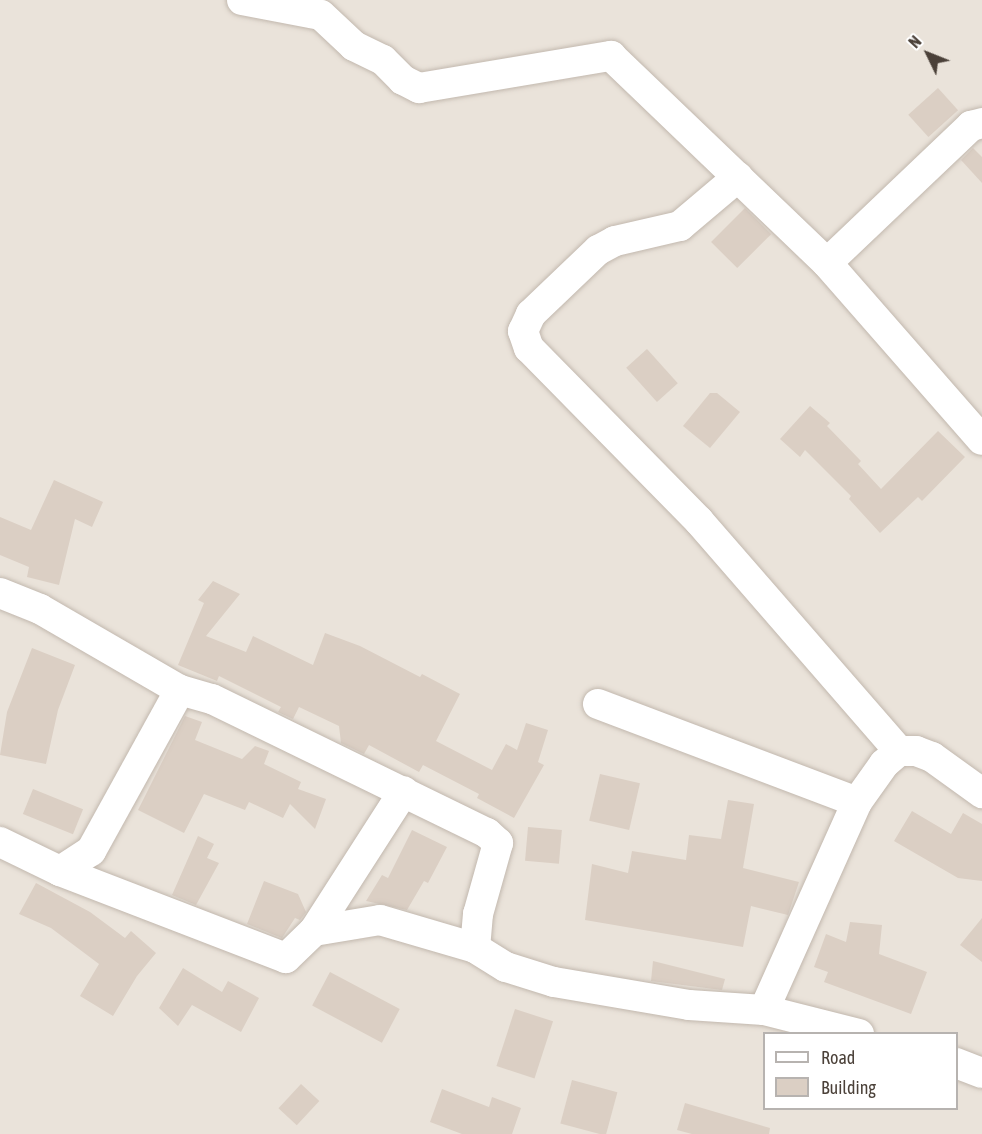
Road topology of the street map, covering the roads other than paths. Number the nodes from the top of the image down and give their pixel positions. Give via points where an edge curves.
1 (242, 0) edge
2 (982, 123) edge
3 (738, 177) junction
4 (827, 263) junction
5 (982, 440) edge
6 (0, 593) edge
7 (180, 690) junction
8 (598, 704) dead end
9 (899, 751) junction
10 (404, 791) junction
11 (982, 793) edge
12 (857, 802) junction
13 (0, 842) edge
14 (60, 871) junction
15 (314, 931) junction
16 (475, 948) junction
17 (764, 1010) junction
18 (851, 1032) edge
19 (958, 1063) edge
20 (982, 1073) edge

1 - 3 street via 321,15 354,46 383,60 403,80 419,88 611,56
2 - 4 street via 971,126
3 - 4 street
3 - 9 street via 680,226 615,241 598,249 531,314 523,331 529,348 699,521
4 - 5 street
6 - 7 street via 40,609
7 - 10 street via 212,699
7 - 14 street via 91,851
8 - 12 street
9 - 11 street via 916,750 932,757
9 - 12 street
10 - 15 street
10 - 16 street via 487,833 498,843 478,914
12 - 17 street
13 - 14 street
14 - 15 street via 275,956 286,958
15 - 16 street via 380,920
16 - 17 street via 506,967 554,982 689,1005
17 - 18 street
19 - 20 street

